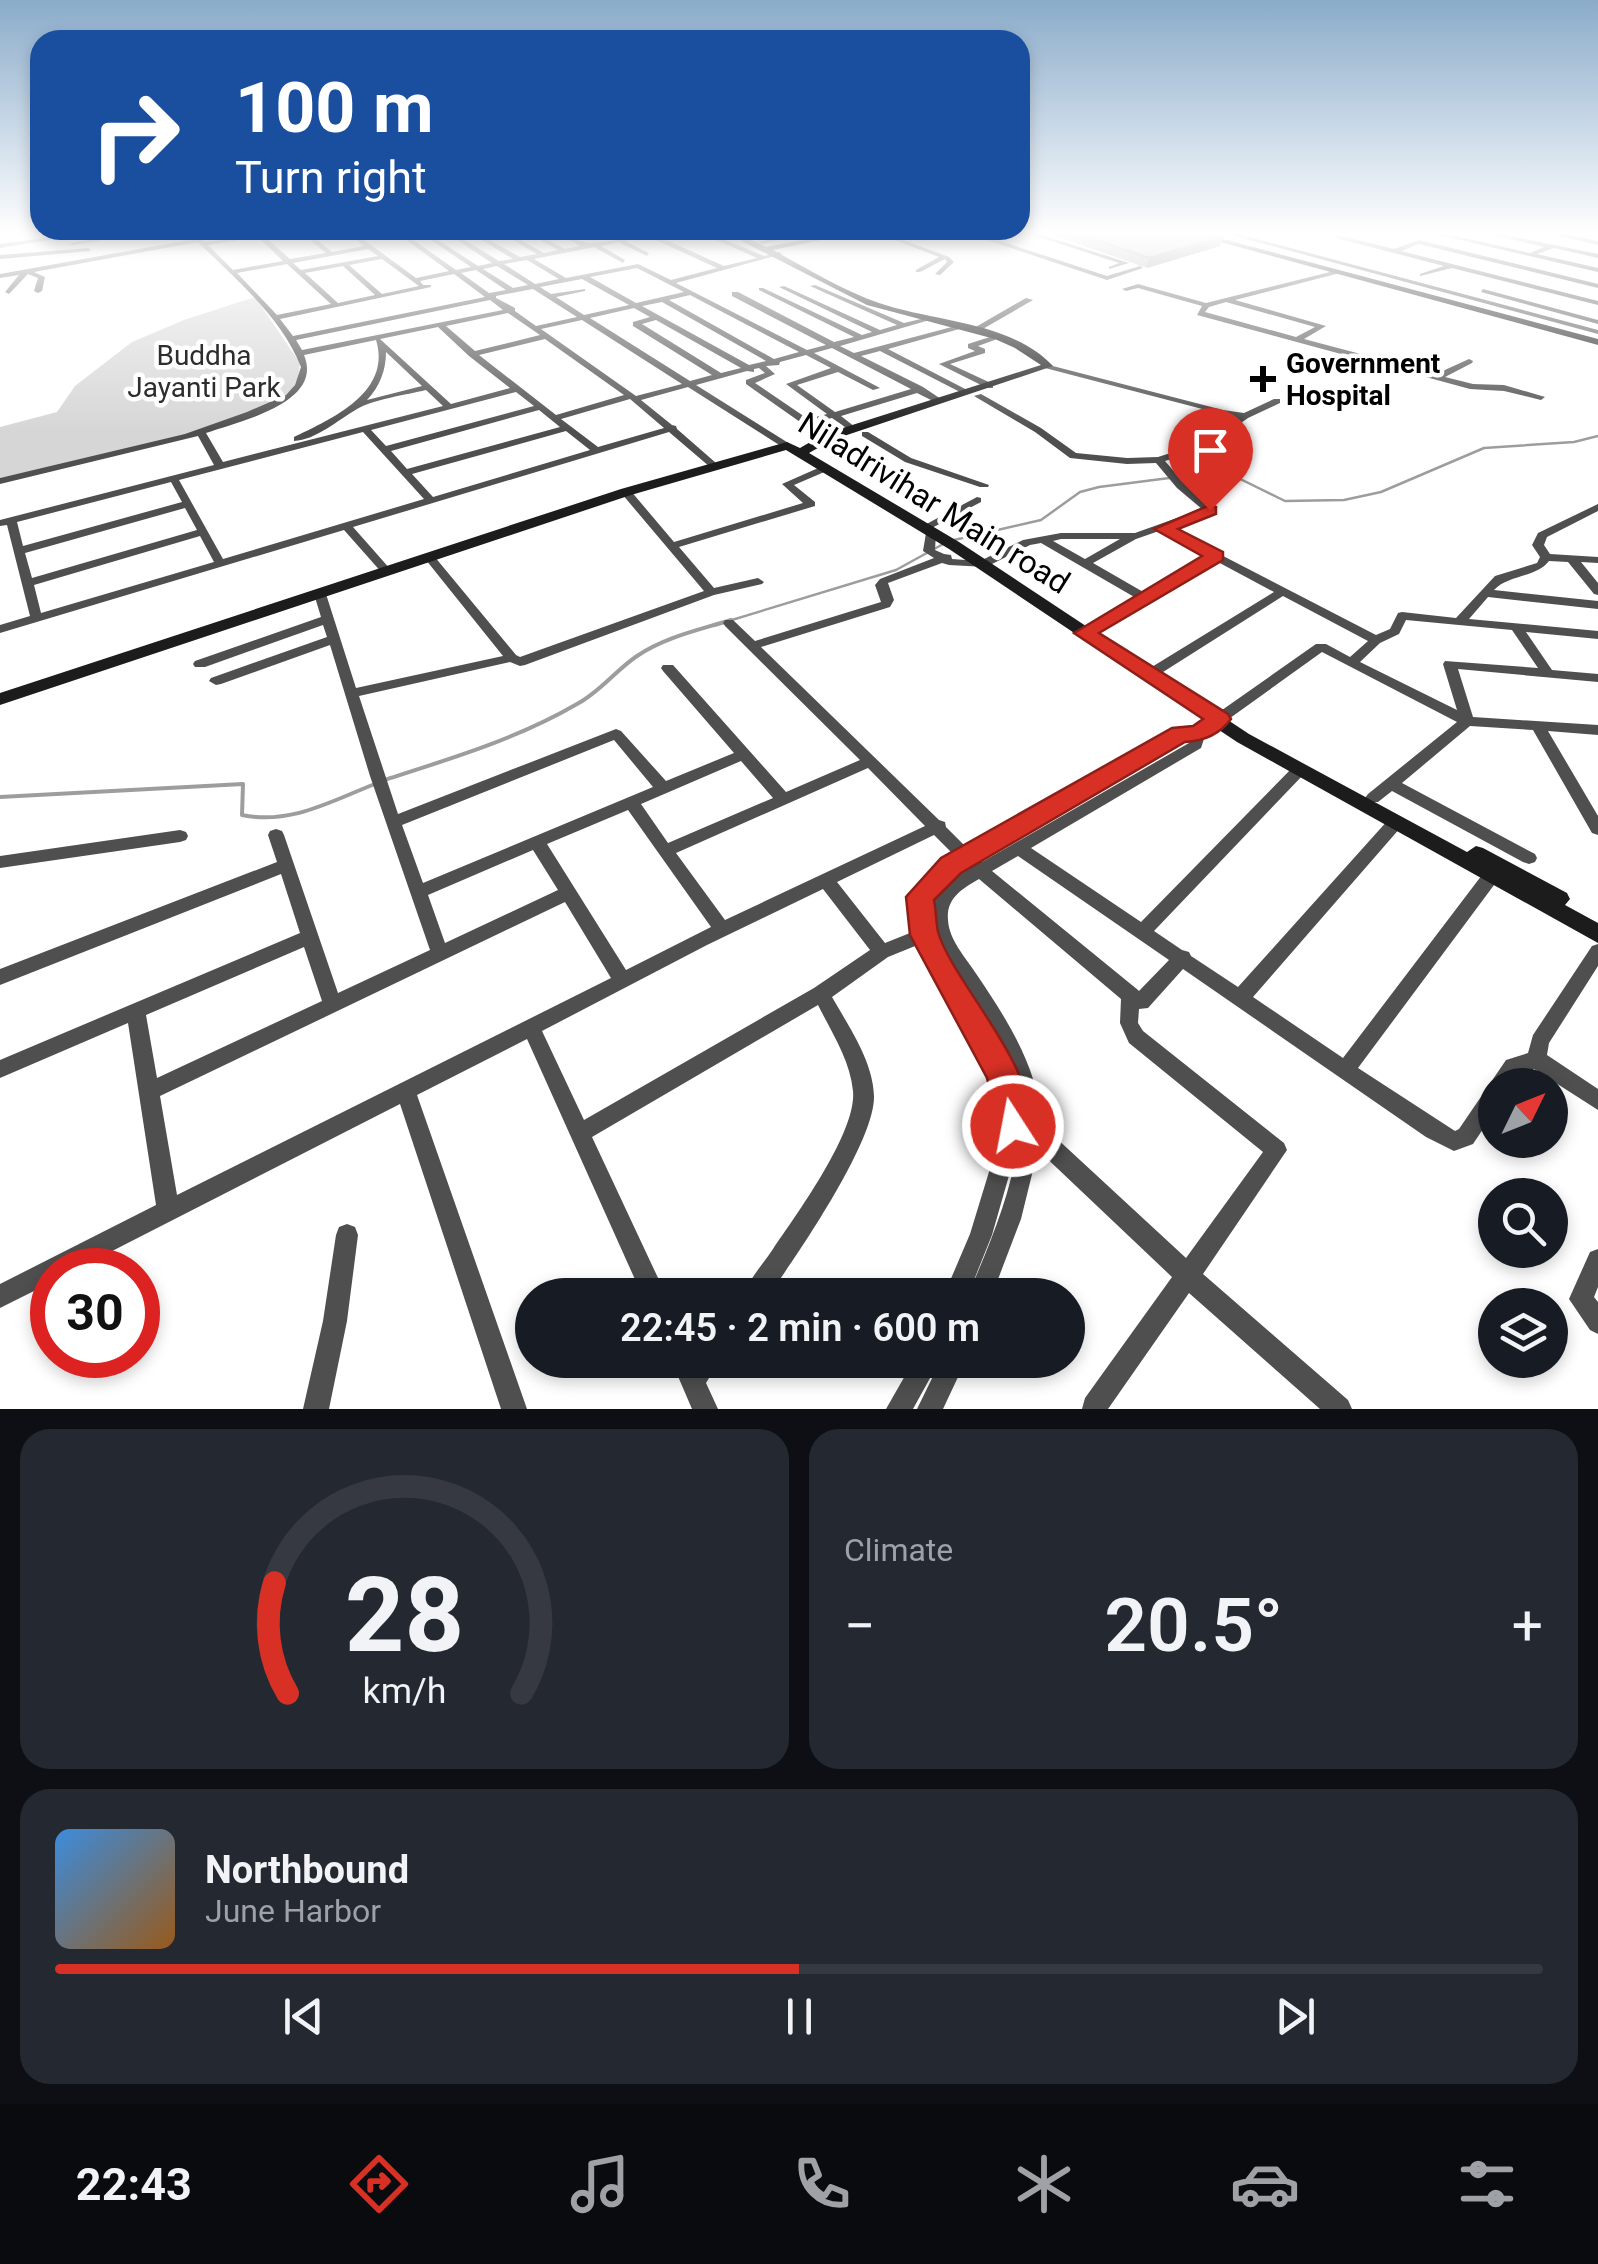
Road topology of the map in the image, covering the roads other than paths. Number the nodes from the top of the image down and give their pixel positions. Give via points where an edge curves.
1 (256, 300) edge
2 (328, 300) edge
3 (361, 300) edge
4 (474, 300) edge
5 (497, 300) edge
6 (556, 300) edge
7 (626, 300) edge
8 (664, 300) joint
9 (702, 300) edge
10 (745, 300) edge
11 (782, 300) edge
12 (809, 300) edge
13 (844, 300) edge
14 (865, 300) edge
15 (875, 300) edge
16 (1029, 300) dead end
17 (1187, 300) edge
18 (1226, 300) joint
19 (1449, 300) edge
20 (1457, 300) edge
21 (1465, 300) edge
22 (1515, 300) edge
23 (334, 305) junction
24 (1206, 305) junction
25 (636, 306) junction
26 (512, 310) junction
27 (657, 317) junction
28 (273, 318) junction
29 (584, 318) junction
30 (929, 319) junction
31 (1598, 322) edge
32 (439, 324) junction
33 (354, 326) junction
34 (904, 326) junction
35 (960, 326) junction
36 (536, 328) junction
37 (978, 328) junction
38 (880, 333) junction
39 (547, 336) junction
40 (1598, 337) edge
41 (862, 338) junction
42 (996, 338) junction
43 (291, 339) junction
44 (1298, 339) junction
45 (378, 341) junction
46 (836, 346) junction
47 (880, 348) junction
48 (300, 353) junction
49 (472, 354) junction
50 (722, 354) junction
51 (808, 354) junction
52 (853, 356) junction
53 (1470, 360) dead end
54 (695, 362) junction
55 (776, 363) junction
56 (1054, 367) junction
57 (756, 368) junction
58 (838, 369) junction
59 (720, 377) junction
60 (1438, 378) junction
61 (690, 385) junction
62 (990, 386) junction
63 (427, 387) junction
64 (876, 388) dead end
65 (518, 389) junction
66 (920, 389) junction
67 (973, 394) junction
68 (633, 398) junction
69 (1541, 398) dead end
70 (940, 401) junction
71 (1277, 401) dead end
72 (361, 404) junction
73 (449, 406) junction
74 (541, 407) junction
75 (834, 415) junction
76 (1245, 416) junction
77 (554, 418) junction
78 (364, 428) junction
79 (568, 428) junction
80 (673, 428) junction
81 (852, 429) junction
82 (201, 432) junction
83 (865, 434) junction
84 (824, 443) junction
85 (384, 450) junction
86 (598, 450) junction
87 (794, 450) junction
88 (274, 452) junction
89 (746, 460) junction
90 (1160, 460) junction
91 (219, 465) junction
92 (713, 465) junction
93 (825, 468) junction
94 (406, 473) junction
95 (174, 478) junction
96 (0, 481) edge
97 (984, 484) dead end
98 (629, 496) junction
99 (430, 500) junction
100 (977, 500) dead end
101 (188, 504) junction
102 (1598, 506) edge
103 (1583, 517) junction
104 (1598, 518) edge
105 (6, 522) edge
106 (346, 525) junction
107 (1163, 529) junction
108 (204, 532) junction
109 (932, 533) junction
110 (1136, 536) junction
111 (1042, 539) junction
112 (672, 546) junction
113 (19, 550) junction
114 (954, 554) junction
115 (1216, 556) junction
116 (1546, 556) junction
117 (1571, 558) junction
118 (1598, 560) edge
119 (433, 561) junction
120 (220, 562) junction
121 (1085, 563) junction
122 (982, 565) junction
123 (386, 572) junction
124 (27, 582) junction
125 (758, 582) dead end
126 (1284, 591) junction
127 (1598, 591) edge
128 (711, 592) junction
129 (1486, 593) junction
130 (321, 598) junction
131 (1147, 599) junction
132 (1598, 605) edge
133 (36, 617) junction
134 (328, 618) junction
135 (1460, 621) junction
136 (728, 622) dead end
137 (1516, 627) junction
138 (0, 628) edge
139 (1084, 633) junction
140 (1598, 636) edge
141 (335, 639) junction
142 (1376, 640) junction
143 (752, 646) junction
144 (511, 658) junction
145 (1352, 662) junction
146 (200, 664) dead end
147 (668, 668) dead end
148 (1548, 674) junction
149 (1147, 676) junction
150 (1598, 678) edge
151 (216, 681) dead end
152 (354, 693) junction
153 (0, 699) edge
154 (0, 708) edge
155 (1220, 719) junction
156 (1466, 721) junction
157 (1538, 727) junction
158 (1598, 730) edge
159 (1198, 734) junction
160 (744, 754) junction
161 (869, 762) junction
162 (1299, 770) junction
163 (1392, 784) junction
164 (662, 788) junction
165 (782, 798) junction
166 (1373, 798) junction
167 (630, 801) junction
168 (392, 816) junction
169 (1395, 822) junction
170 (939, 826) junction
171 (1598, 829) edge
172 (276, 835) dead end
173 (180, 836) dead end
174 (536, 841) junction
175 (1020, 849) junction
176 (667, 850) junction
177 (1529, 858) dead end
178 (0, 862) edge
179 (974, 862) junction
180 (285, 866) junction
181 (1491, 876) junction
182 (827, 882) junction
183 (419, 892) junction
184 (567, 893) junction
185 (1598, 920) edge
186 (720, 927) junction
187 (1144, 930) junction
188 (1598, 934) edge
189 (924, 935) junction
190 (308, 938) junction
191 (882, 952) junction
192 (1598, 952) edge
193 (440, 954) junction
194 (1183, 957) junction
195 (0, 977) edge
196 (623, 981) junction
197 (821, 994) junction
198 (1131, 996) junction
199 (1241, 997) junction
200 (332, 1004) junction
201 (136, 1011) junction
202 (530, 1027) junction
203 (1536, 1059) junction
204 (1512, 1068) edge
205 (0, 1069) edge
206 (1346, 1070) junction
207 (405, 1090) junction
208 (148, 1092) junction
209 (1598, 1100) edge
210 (1478, 1119) edge
211 (1032, 1130) junction
212 (582, 1132) junction
213 (168, 1209) junction
214 (347, 1235) dead end
215 (1598, 1260) edge
216 (1188, 1276) junction
217 (646, 1278) edge
218 (766, 1278) edge
219 (963, 1278) edge
220 (987, 1278) edge
221 (0, 1296) edge
222 (1598, 1322) edge
223 (697, 1378) edge
224 (917, 1378) edge
225 (945, 1378) edge
226 (1094, 1408) edge
227 (316, 1409) edge
228 (514, 1409) edge
229 (705, 1409) edge
230 (899, 1409) edge
231 (930, 1409) edge
232 (1339, 1409) edge

1 - 28 street
2 - 23 street
3 - 23 street
4 - 33 street
5 - 26 street
6 - 29 street, Niladrivihar Main road
7 - 25 street
8 - 25 street
8 - 55 street
9 - 51 street
10 - 46 street
11 - 41 street
12 - 38 street
13 - 34 street
14 - 30 street
15 - 37 street
16 - 37 street
17 - 24 street
18 - 24 street
18 - 44 street via 1322,326
19 - 40 street
20 - 40 street
21 - 40 street
22 - 31 street
23 - 28 street
23 - 33 street
24 - 44 street via 1200,312
25 - 27 street
25 - 29 street
26 - 32 street
26 - 36 street
27 - 50 street
27 - 54 street via 636,324
28 - 43 street
29 - 36 street
29 - 61 street, Niladrivihar Main road
30 - 34 street
30 - 35 street
32 - 45 street
32 - 49 street
33 - 43 street
34 - 38 street
35 - 42 street
35 - 47 street
36 - 39 street
37 - 56 street via 1048,353 1060,362
38 - 41 street
39 - 49 street
39 - 68 street
41 - 46 street
42 - 56 street
42 - 62 street via 971,346 982,352 943,364
43 - 48 street
44 - 60 street
45 - 48 street
45 - 63 street
45 - 72 street via 382,371
46 - 51 street
46 - 52 street
47 - 52 street
47 - 67 street
48 - 82 street via 302,378 288,397
49 - 65 street
50 - 54 street
50 - 57 street
51 - 55 street
51 - 58 street
52 - 66 street
53 - 60 street
54 - 59 street
55 - 57 street
56 - 62 street
56 - 67 street
56 - 76 street
57 - 59 street
57 - 75 street via 771,374 749,382 796,417 806,422
58 - 64 street
58 - 75 street via 790,384
59 - 61 street
60 - 69 street
61 - 68 street
61 - 87 street, Niladrivihar Main road
62 - 67 street
63 - 72 street
63 - 73 street
65 - 73 street
65 - 74 street
66 - 70 street
66 - 75 street
67 - 70 street
67 - 83 street
67 - 90 street via 1073,456
68 - 77 street
68 - 80 street
70 - 81 street
71 - 76 street
72 - 88 street
73 - 78 street
74 - 77 street
74 - 85 street
75 - 81 street
76 - 90 street via 1202,446
77 - 79 street
78 - 85 street
78 - 88 street
79 - 86 street
79 - 94 street
80 - 86 street
80 - 92 street
81 - 84 street
82 - 91 street
82 - 96 street
83 - 84 street
83 - 97 street via 908,460
84 - 87 street
85 - 94 street
86 - 99 street
87 - 89 street
87 - 93 street, Niladrivihar Main road
88 - 91 street
89 - 92 street
89 - 98 street
90 - 107 street via 1210,510
91 - 95 street
92 - 98 street
93 - 109 street, Niladrivihar Main road
93 - 112 street via 787,484 811,504
94 - 99 street
95 - 101 street
95 - 105 street
98 - 112 street
98 - 119 street
99 - 106 street
100 - 109 street
101 - 108 street
101 - 113 street
102 - 103 street
103 - 104 street
103 - 116 street via 1539,538
105 - 113 street
106 - 120 street
106 - 123 street
107 - 110 street
107 - 115 street
108 - 120 street
108 - 124 street
109 - 114 street, Niladrivihar Main road
110 - 111 street
110 - 121 street
111 - 121 street
111 - 122 street
112 - 128 street
113 - 124 street
114 - 122 street, Niladrivihar Main road
114 - 143 street via 884,582 886,604
115 - 126 street
115 - 131 street
116 - 117 street
116 - 129 street via 1541,565 1499,578
117 - 118 street
117 - 127 street
119 - 123 street
119 - 130 street
119 - 144 street
120 - 133 street
121 - 131 street
122 - 139 street, Niladrivihar Main road
123 - 130 street
124 - 133 street
125 - 128 street
126 - 142 street
126 - 149 street
128 - 144 street via 529,662
129 - 132 street
129 - 135 street
130 - 134 street
130 - 153 street
130 - 154 street
131 - 139 street
133 - 138 street
134 - 141 street
134 - 146 street
135 - 137 street
135 - 142 street via 1402,616 1396,631
136 - 143 street
137 - 140 street
137 - 148 street
139 - 149 street, Niladrivihar Main road
141 - 151 street
141 - 152 street
142 - 145 street
143 - 161 street
144 - 152 street
145 - 155 street via 1321,647
145 - 156 street
147 - 160 street
148 - 150 street
148 - 156 street via 1450,664
149 - 155 street, Niladrivihar Main road
152 - 168 street
155 - 159 street
155 - 162 street, Niladrivihar Main road
155 - 166 street
156 - 157 street
156 - 163 street
157 - 158 street
157 - 171 street
159 - 175 street via 1196,745
159 - 179 street via 1181,734
160 - 164 street
160 - 165 street
161 - 165 street
161 - 170 street
162 - 169 street, Niladrivihar Main road
162 - 187 street
163 - 166 street
163 - 177 street
164 - 167 street
164 - 168 street via 616,734
165 - 176 street
166 - 185 street
167 - 174 street
167 - 176 street
168 - 183 street
169 - 181 street, Niladrivihar Main road
169 - 199 street
170 - 179 street
170 - 182 street
172 - 180 street
173 - 178 street
174 - 183 street
174 - 184 street
175 - 179 street
175 - 187 street
176 - 186 street
179 - 189 street via 923,890
179 - 198 street
179 - 211 street via 941,901 939,918 1020,1072
180 - 190 street
180 - 195 street
181 - 188 street, Niladrivihar Main road
181 - 206 street
182 - 186 street
182 - 191 street
183 - 193 street
184 - 193 street
184 - 196 street
186 - 196 street
187 - 194 street
189 - 191 street
189 - 219 street via 988,1044 1012,1108 1013,1126
190 - 200 street
190 - 201 street
191 - 197 street
192 - 203 street via 1540,1041
193 - 200 street
194 - 198 street via 1141,1002
194 - 199 street
196 - 202 street
197 - 212 street
197 - 218 street via 860,1070 864,1104 839,1164
198 - 216 street via 1129,1022 1136,1037 1277,1150
199 - 206 street
200 - 208 street
201 - 205 street
201 - 208 street
202 - 207 street
202 - 212 street
203 - 204 street
203 - 209 street
206 - 210 street via 1454,1140 1466,1137
207 - 213 street
207 - 228 street
208 - 213 street
211 - 216 street
211 - 220 street
212 - 217 street
213 - 221 street
214 - 227 street
215 - 222 street via 1580,1299
216 - 226 street
216 - 232 street
223 - 229 street
224 - 230 street
225 - 231 street

